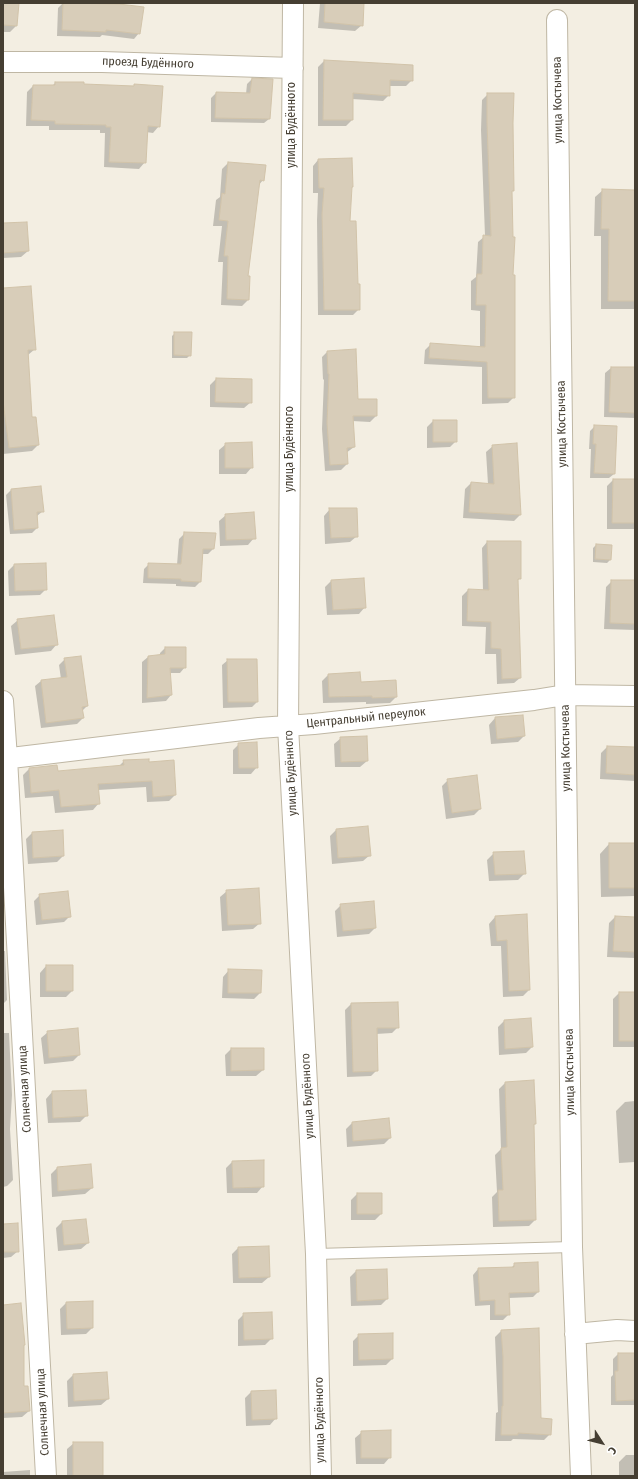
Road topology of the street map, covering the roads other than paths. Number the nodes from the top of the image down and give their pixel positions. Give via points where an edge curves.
1 (293, 4) dead end
2 (557, 20) dead end
3 (3, 62) edge
4 (292, 68) junction
5 (565, 695) junction
6 (635, 696) edge
7 (3, 701) edge
8 (288, 726) junction
9 (5, 759) edge
10 (572, 1247) junction
11 (316, 1254) junction
12 (635, 1331) edge
13 (575, 1334) junction
14 (46, 1476) edge
15 (321, 1476) edge
16 (581, 1476) edge

1 - 4 street, улица Будённого
2 - 5 street, улица Костычева
3 - 4 street, проезд Будённого via 102,62
4 - 8 street, улица Будённого
5 - 6 street, Центральный переулок
5 - 8 street, Центральный переулок
5 - 10 street, улица Костычева
7 - 9 street, Солнечная улица
8 - 9 street, Центральный переулок
8 - 11 street, улица Будённого
9 - 14 street, Солнечная улица
10 - 11 lane
10 - 13 street, улица Костычева
11 - 15 street, улица Будённого
12 - 13 street
13 - 16 street, улица Костычева

